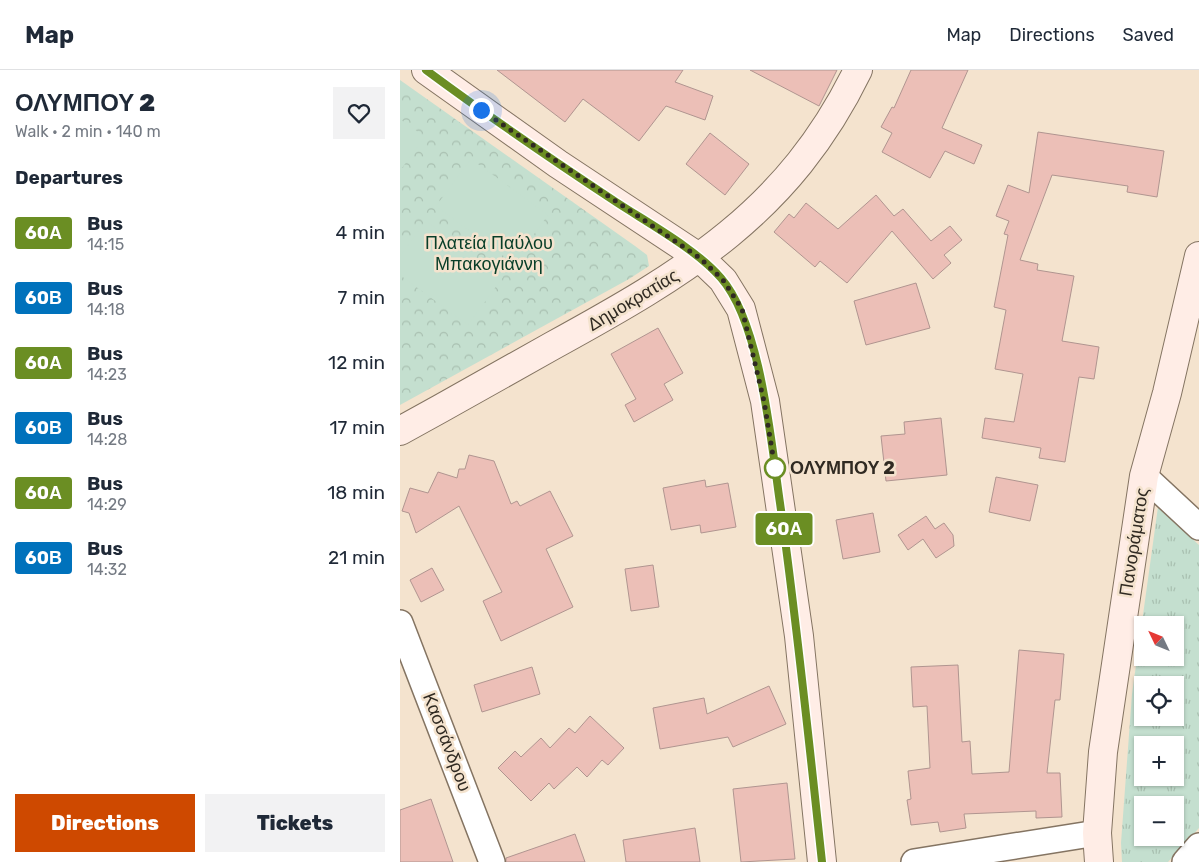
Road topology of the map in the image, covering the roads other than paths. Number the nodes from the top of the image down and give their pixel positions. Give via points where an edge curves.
1 (426, 70) edge
2 (858, 70) edge
3 (1199, 256) edge
4 (700, 258) junction
5 (400, 431) edge
6 (1144, 476) junction
7 (1199, 527) edge
8 (400, 623) edge
9 (1097, 833) junction
10 (1199, 846) edge
11 (492, 862) edge
12 (822, 862) edge
13 (914, 862) edge
14 (1100, 862) edge
15 (1185, 862) edge

1 - 4 street via 558,164
2 - 4 street, Δημοκρατίας via 835,113 792,173 755,212
3 - 6 street, Πανοράματος
4 - 5 street, Δημοκρατίας via 607,316
4 - 12 street via 723,280 742,309 764,401 799,636
6 - 7 street
6 - 9 street, Πανοράματος via 1103,752
8 - 11 street, Κασσάνδρου
9 - 13 street
9 - 14 street, Πανοράματος
10 - 15 street

